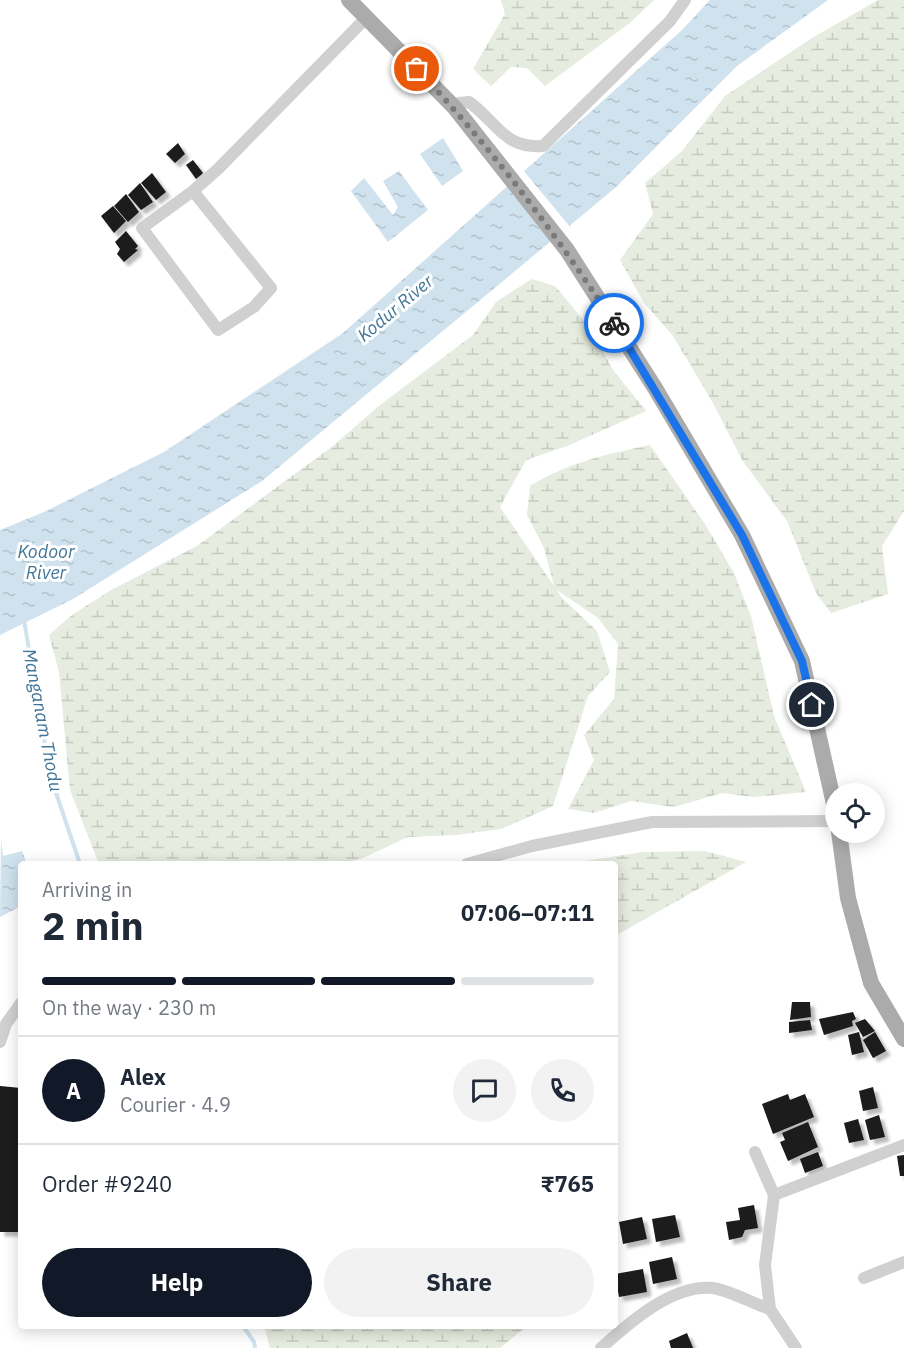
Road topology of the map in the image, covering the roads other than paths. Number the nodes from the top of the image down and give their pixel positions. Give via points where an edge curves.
1 (349, 0) edge
2 (685, 0) edge
3 (367, 17) junction
4 (455, 108) junction
5 (193, 191) junction
6 (829, 783) edge
7 (825, 821) edge
8 (840, 843) edge
9 (478, 861) edge
10 (18, 1007) edge
11 (904, 1039) edge
12 (0, 1042) edge
13 (904, 1145) edge
14 (755, 1152) dead end
15 (774, 1195) junction
16 (904, 1262) edge
17 (864, 1278) dead end
18 (770, 1309) junction
19 (601, 1348) edge
20 (796, 1348) edge

1 - 3 main road
2 - 4 street via 670,21 543,146 526,147 510,141 469,102 459,103
3 - 4 main road
3 - 5 street
4 - 6 main road via 567,250 655,388 752,556 802,661
5 - 5 street via 271,288 255,307 218,330 142,228
7 - 9 street via 652,822
8 - 11 main road via 848,898 871,983
10 - 12 street
13 - 15 street
14 - 15 street
15 - 18 street via 765,1265
16 - 17 street
18 - 19 street via 713,1288 688,1290 667,1299
18 - 20 street

